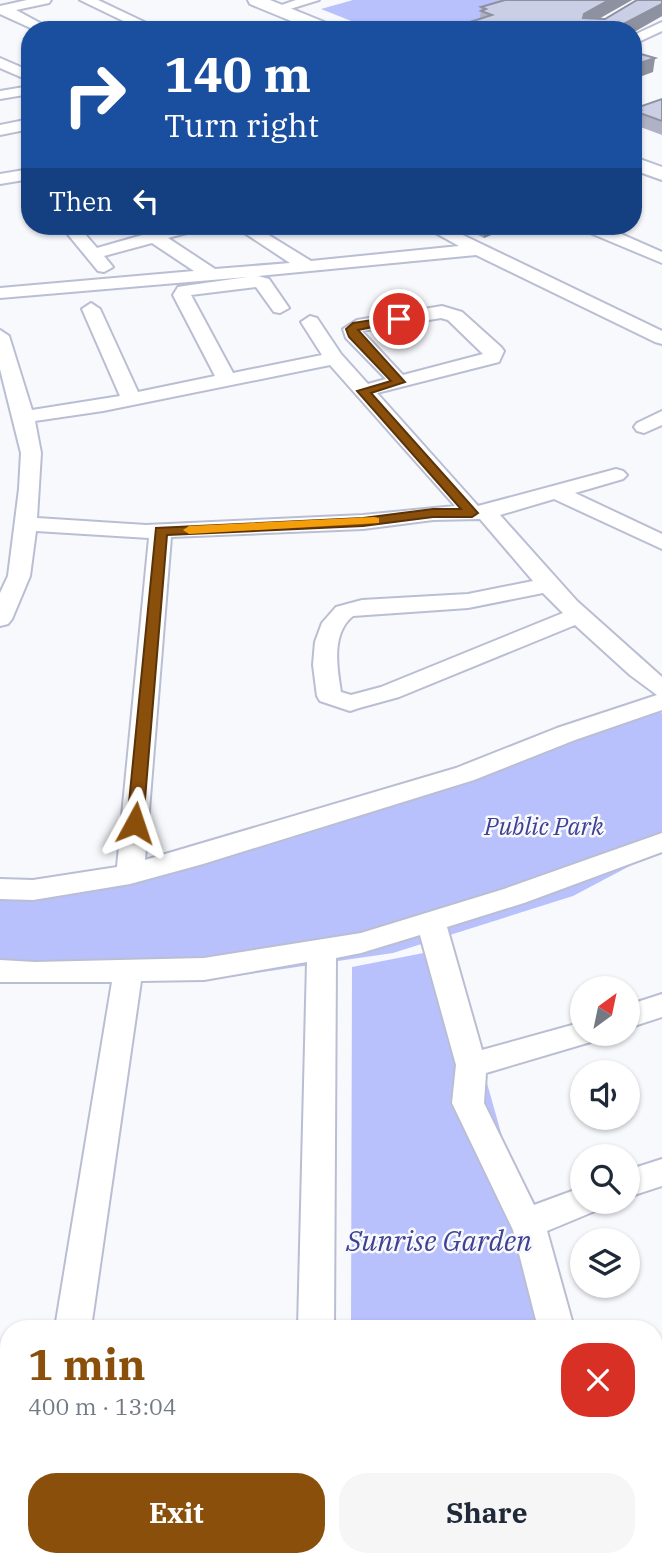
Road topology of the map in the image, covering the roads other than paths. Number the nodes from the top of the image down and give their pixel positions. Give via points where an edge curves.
1 (44, 0) edge
2 (87, 0) edge
3 (236, 0) edge
4 (257, 0) edge
5 (312, 0) edge
6 (277, 9) junction
7 (1, 10) edge
8 (26, 21) edge
9 (134, 21) edge
10 (285, 21) edge
11 (306, 21) edge
12 (662, 26) edge
13 (642, 36) edge
14 (0, 62) edge
15 (21, 72) edge
16 (21, 92) edge
17 (0, 95) edge
18 (21, 126) edge
19 (0, 130) edge
20 (642, 155) edge
21 (662, 163) edge
22 (642, 166) edge
23 (662, 174) edge
24 (21, 177) edge
25 (0, 179) edge
26 (77, 235) edge
27 (165, 235) edge
28 (257, 235) edge
29 (450, 235) edge
30 (610, 235) edge
31 (156, 238) junction
32 (480, 249) junction
33 (94, 254) junction
34 (662, 258) edge
35 (309, 267) junction
36 (212, 275) junction
37 (118, 284) junction
38 (0, 293) edge
39 (280, 308) dead end
40 (91, 309) dead end
41 (662, 317) edge
42 (310, 322) dead end
43 (638, 327) junction
44 (0, 337) edge
45 (662, 338) edge
46 (334, 358) junction
47 (227, 380) junction
48 (399, 382) junction
49 (363, 391) junction
50 (131, 399) junction
51 (24, 417) junction
52 (662, 417) edge
53 (644, 427) dead end
54 (616, 475) dead end
55 (556, 493) junction
56 (479, 512) junction
57 (25, 524) junction
58 (161, 531) junction
59 (659, 538) edge
60 (549, 584) junction
61 (580, 614) junction
62 (0, 619) edge
63 (662, 689) edge
64 (662, 702) edge
65 (662, 842) edge
66 (130, 874) junction
67 (0, 889) edge
68 (431, 922) junction
69 (322, 949) junction
70 (0, 971) edge
71 (128, 971) junction
72 (662, 1004) edge
73 (640, 1012) edge
74 (570, 1038) edge
75 (471, 1065) junction
76 (662, 1172) edge
77 (640, 1180) edge
78 (570, 1206) edge
79 (530, 1227) junction
80 (74, 1320) edge
81 (316, 1320) edge
82 (554, 1320) edge

1 - 7 street
2 - 9 street
3 - 10 main road
4 - 6 main road
5 - 6 street
6 - 11 main road
7 - 8 street
12 - 13 street
14 - 15 street
16 - 17 street
18 - 19 street
20 - 21 main road
22 - 23 main road
24 - 25 street
26 - 33 street
27 - 31 street
28 - 35 street
29 - 32 street
30 - 34 street
31 - 33 street
31 - 36 street
32 - 35 street
32 - 43 street
33 - 37 street
35 - 36 street
36 - 37 street
37 - 38 street
39 - 47 street via 257,281 184,291 182,295
40 - 50 street
41 - 43 street
42 - 46 street
43 - 45 street
44 - 51 street
46 - 47 street
46 - 49 street
47 - 50 street
48 - 48 street via 492,358 494,351 455,316 442,312 352,329
48 - 49 street
49 - 56 street
50 - 51 street
51 - 57 street via 30,453
52 - 53 street
54 - 55 street
55 - 56 street
55 - 59 street
56 - 58 street
56 - 60 street
57 - 58 street
57 - 62 street via 19,576
58 - 66 street
60 - 61 street
60 - 61 street via 487,599 359,607 341,613 328,629 329,696 350,703 390,692
61 - 63 street
64 - 66 street via 465,774
65 - 68 street
66 - 67 street via 33,890
68 - 69 street via 361,943
68 - 75 street
69 - 71 street via 204,968
69 - 81 street
70 - 71 street
71 - 80 street
72 - 73 street
74 - 75 street
75 - 79 street via 468,1103
76 - 77 street
78 - 79 street via 538,1218
79 - 82 street

